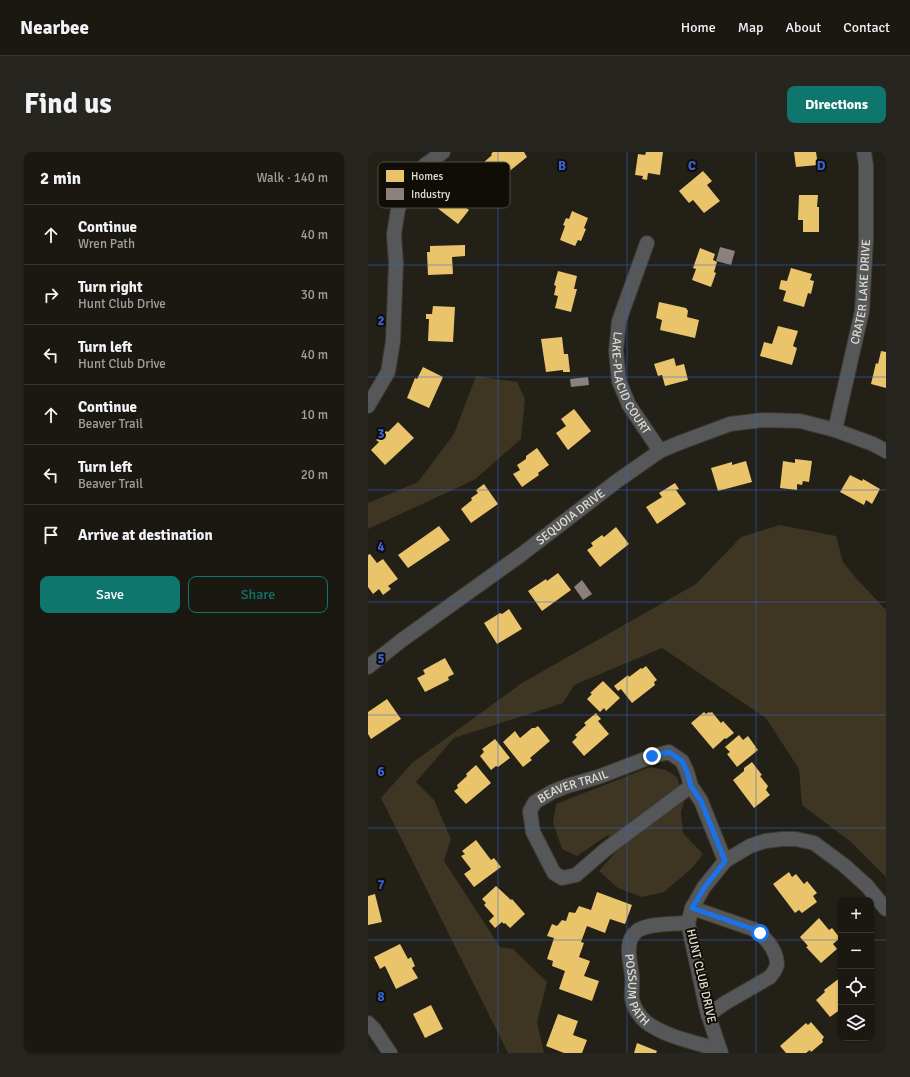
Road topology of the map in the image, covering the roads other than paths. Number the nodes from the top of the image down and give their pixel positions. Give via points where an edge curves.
1 (443, 152) edge
2 (864, 152) edge
3 (429, 162) edge
4 (399, 208) edge
5 (647, 243) dead end
6 (368, 406) edge
7 (835, 430) junction
8 (660, 451) junction
9 (886, 451) edge
10 (368, 667) edge
11 (691, 786) junction
12 (725, 861) junction
13 (692, 908) junction
14 (886, 909) edge
15 (688, 923) junction
16 (708, 1015) junction
17 (368, 1023) edge
18 (721, 1051) edge
19 (390, 1053) edge

1 - 3 street
2 - 7 street, CRATER LAKE DRIVE via 866,240 862,311
4 - 6 street via 394,234 396,263 393,342 388,372
5 - 8 street, LAKE-PLACID COURT via 619,321 616,351 619,381 629,406
7 - 8 street, SEQUOIA DRIVE via 800,421 762,420 730,424
7 - 9 street, SEQUOIA DRIVE
8 - 10 street, SEQUOIA DRIVE
11 - 11 street, BEAVER TRAIL via 682,761 669,752 663,752 552,792 535,802 530,811 531,821 538,842 554,873 562,878 569,877 576,875 605,850
11 - 12 street via 701,801
12 - 13 street, HUNT CLUB DRIVE
12 - 14 street, HUNT CLUB DRIVE via 750,846 765,841 796,839 814,843 867,886
13 - 15 street, HUNT CLUB DRIVE
13 - 16 street via 760,933 770,946 777,963 770,977
15 - 16 street, HUNT CLUB DRIVE
15 - 18 street, POSSUM PATH via 650,926 637,931 632,937 628,950 632,999 640,1016 647,1023 662,1031
16 - 18 street, HUNT CLUB DRIVE
17 - 19 street

